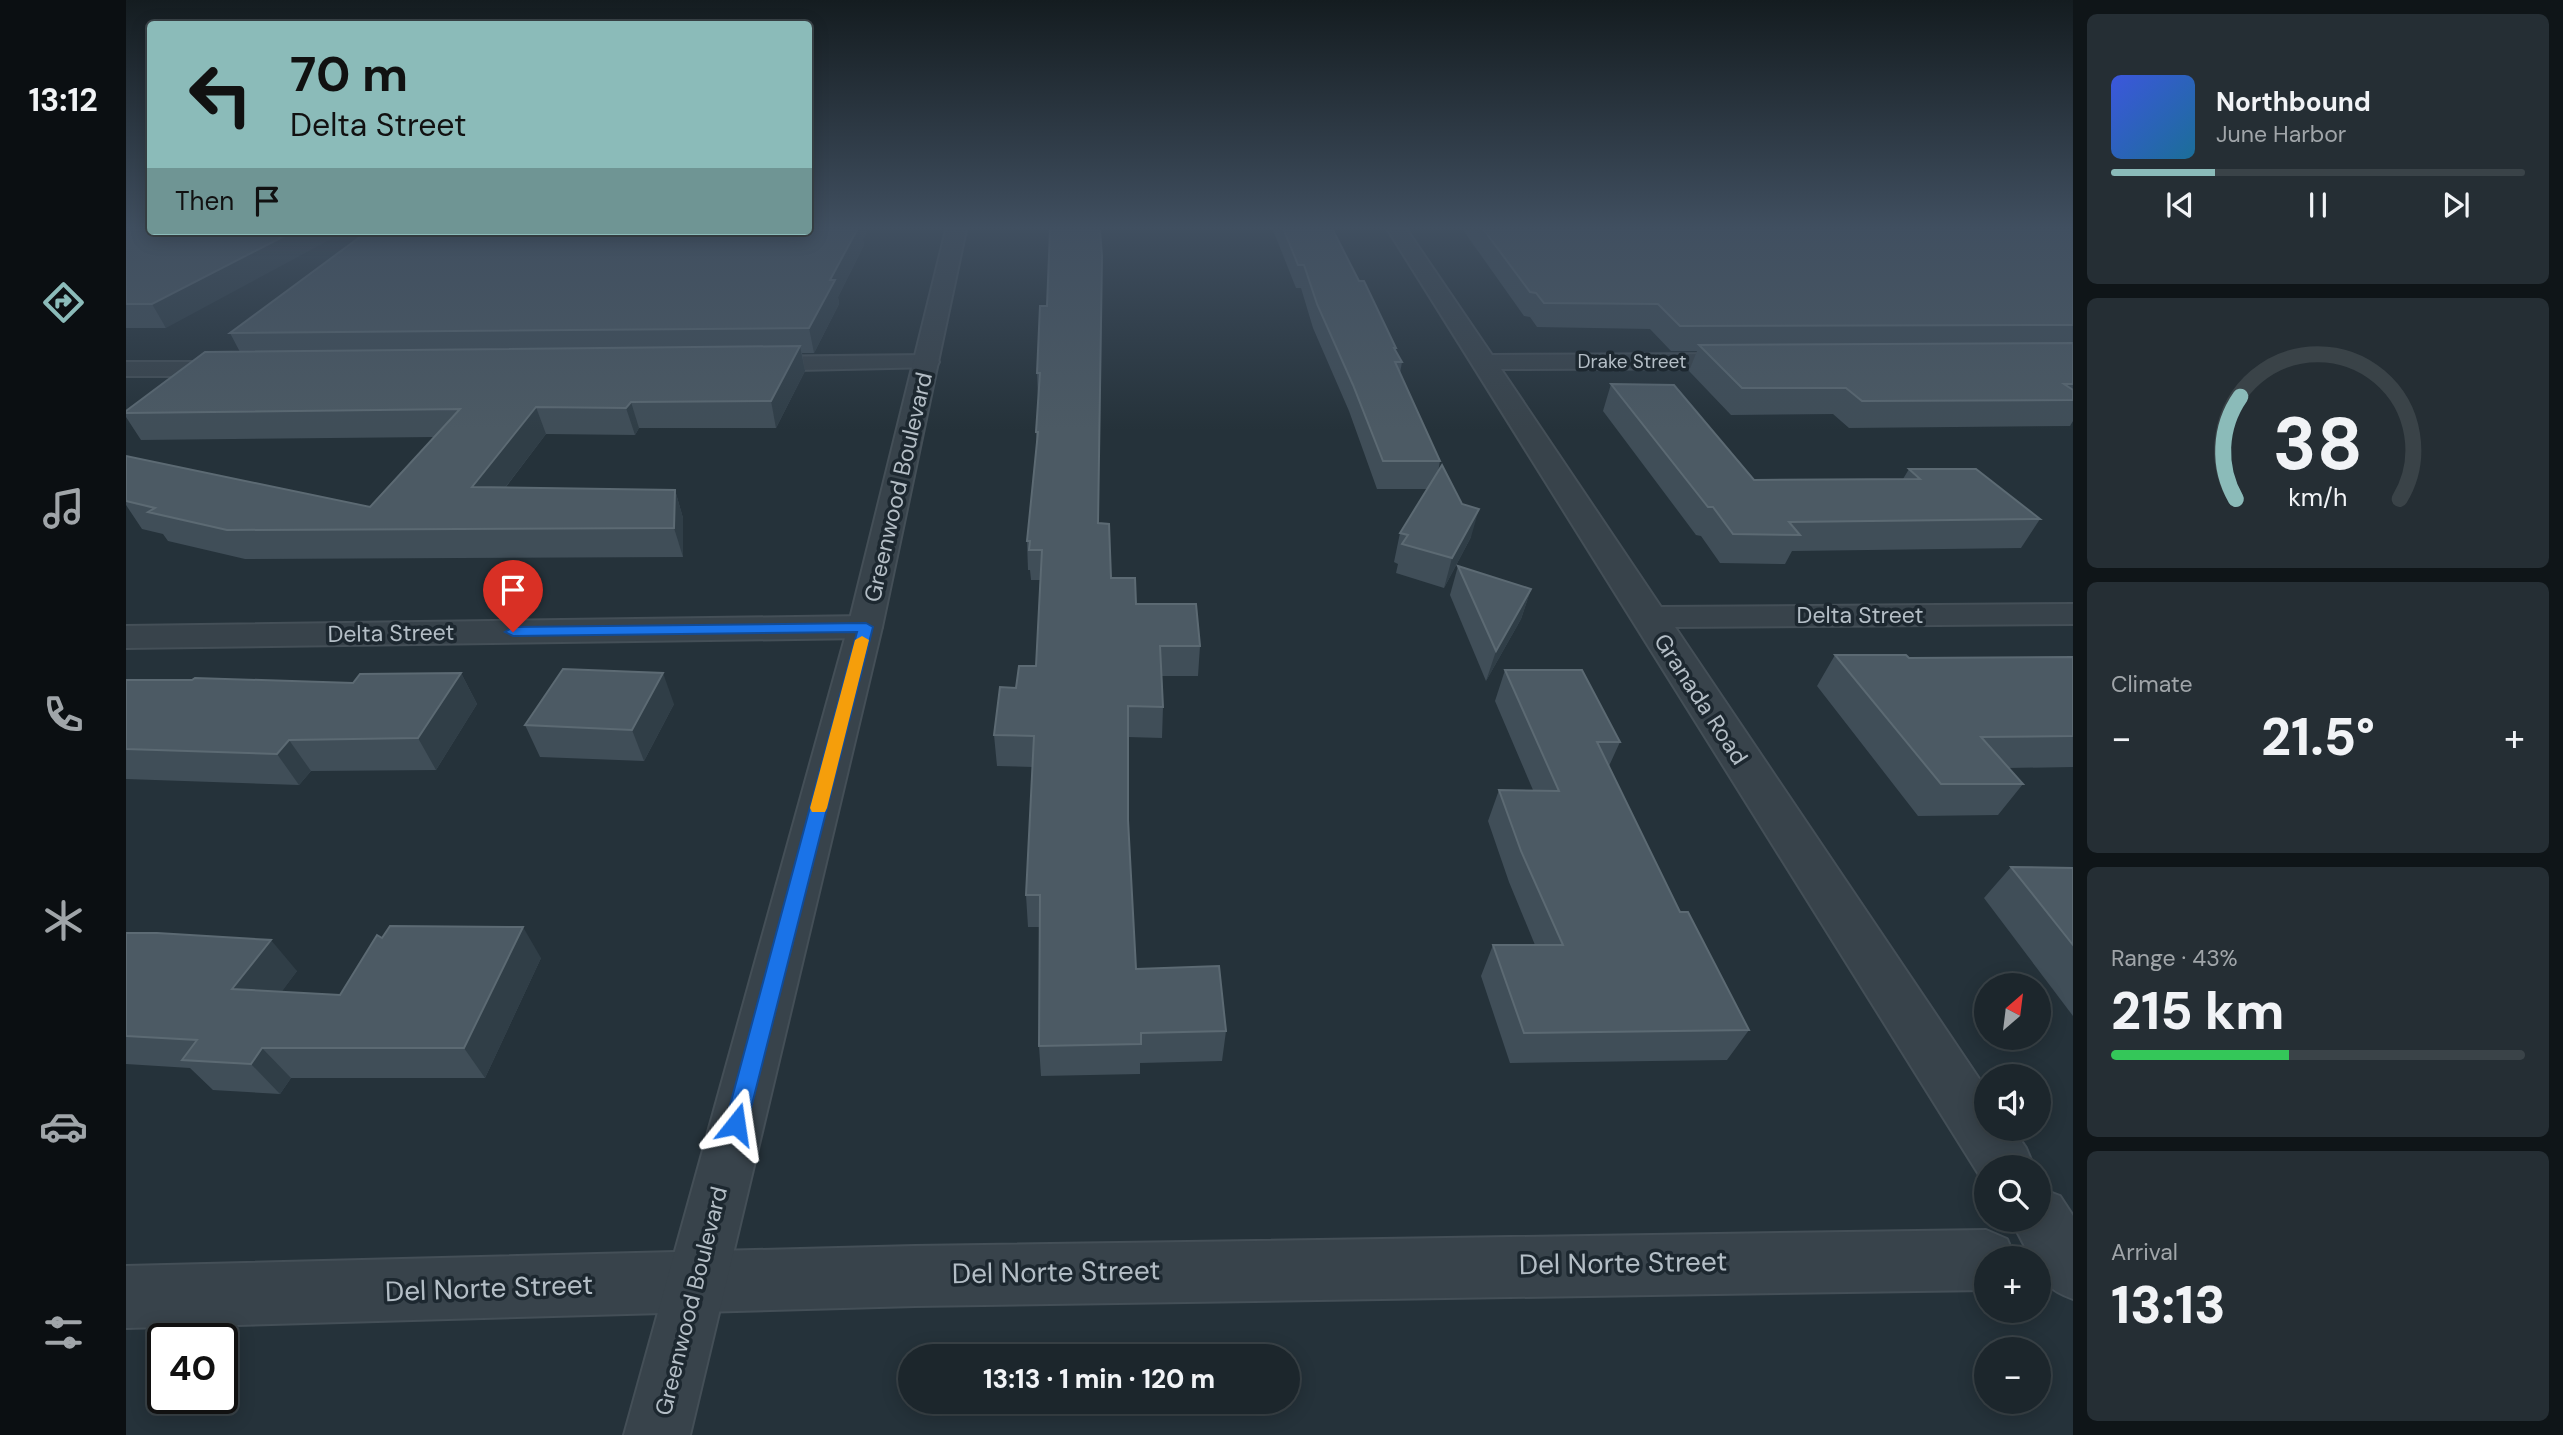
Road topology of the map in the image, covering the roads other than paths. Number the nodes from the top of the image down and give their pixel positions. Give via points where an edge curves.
1 (941, 297) edge
2 (1442, 297) edge
3 (1765, 361) edge
4 (927, 362) junction
5 (1485, 362) junction
6 (733, 364) edge
7 (261, 368) edge
8 (138, 369) edge
9 (126, 384) edge
10 (2073, 614) edge
11 (1647, 617) junction
12 (866, 627) junction
13 (126, 637) edge
14 (1998, 1155) edge
15 (1974, 1260) edge
16 (695, 1281) junction
17 (126, 1297) edge
18 (657, 1435) edge

1 - 4 street, Greenwood Boulevard
2 - 5 street, Granada Road
3 - 5 street, Drake Street
4 - 6 street
4 - 12 street, Greenwood Boulevard
5 - 11 street, Granada Road
7 - 8 street
8 - 9 street
10 - 11 street, Delta Street
11 - 14 street, Granada Road
12 - 13 street, Delta Street
12 - 16 street, Greenwood Boulevard
15 - 16 street, Del Norte Street via 1315,1266
16 - 17 street, Del Norte Street
16 - 18 street, Greenwood Boulevard

